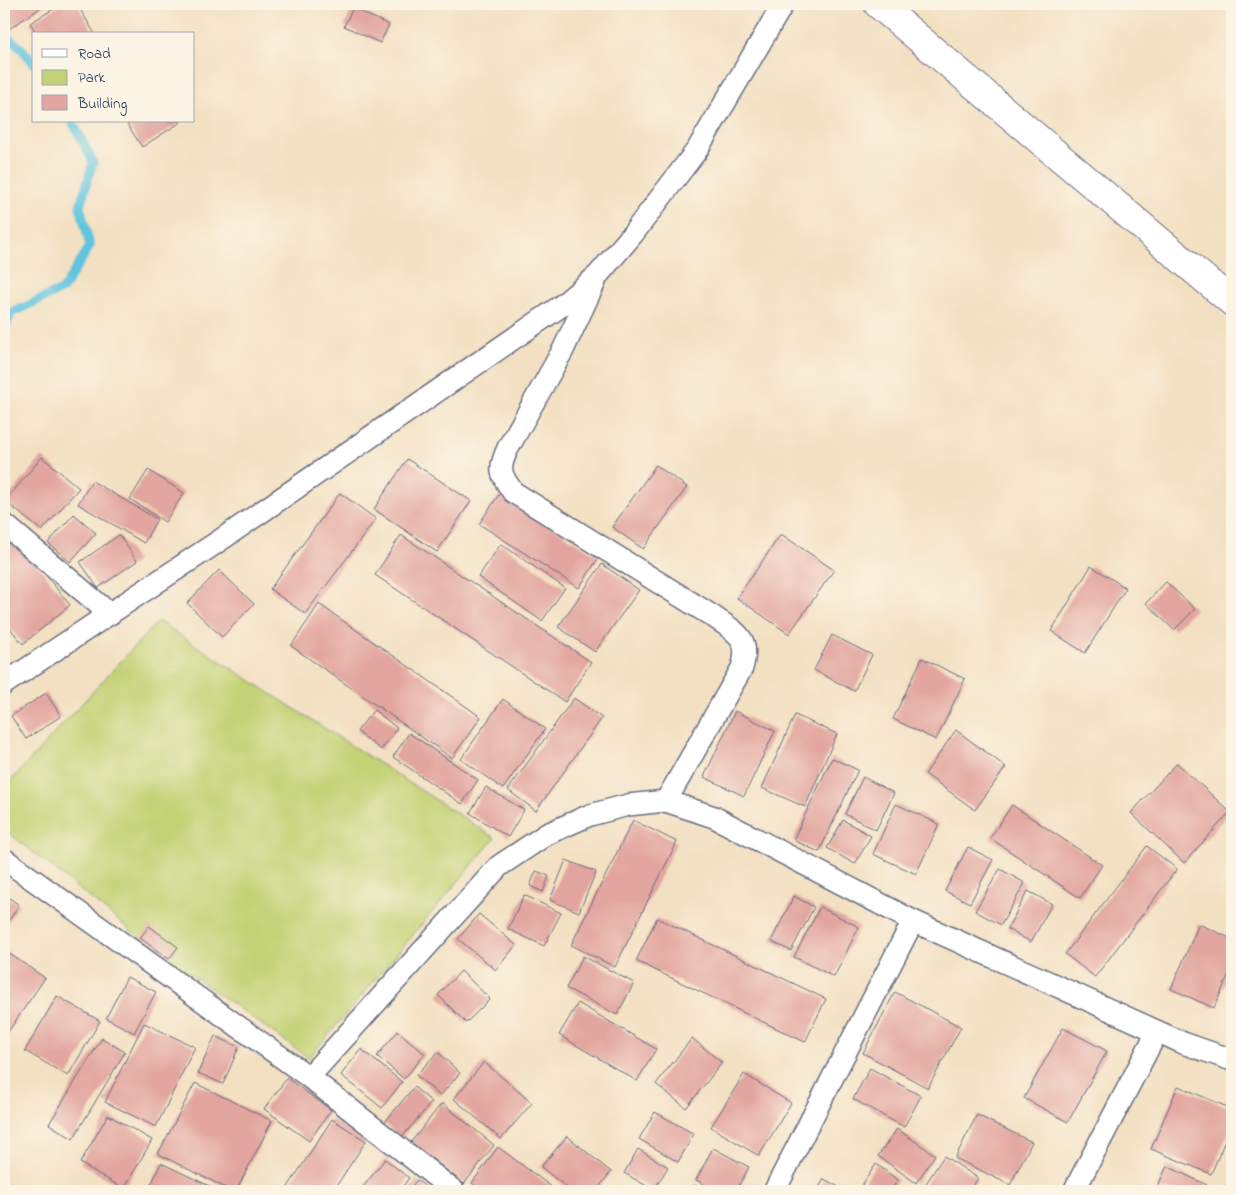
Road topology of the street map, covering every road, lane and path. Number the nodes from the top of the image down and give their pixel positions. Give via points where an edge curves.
1 (783, 4) edge
2 (878, 4) edge
3 (598, 276) junction
4 (1232, 302) edge
5 (4, 524) edge
6 (110, 614) junction
7 (4, 684) edge
8 (666, 800) junction
9 (4, 859) edge
10 (913, 921) junction
11 (1157, 1032) junction
12 (1232, 1060) edge
13 (308, 1077) junction
14 (776, 1188) dead end
15 (454, 1191) edge
16 (1074, 1191) edge

1 - 3 street via 697,150
2 - 4 highway
3 - 6 street via 561,306
3 - 8 street via 563,350 508,448 501,472 514,492 714,617 744,642 746,650 742,668
5 - 6 street
6 - 7 street
8 - 10 street via 714,817
8 - 13 street via 590,815 547,834 499,866
9 - 13 street
10 - 11 street
10 - 14 street
11 - 12 street
11 - 16 street
13 - 15 street

